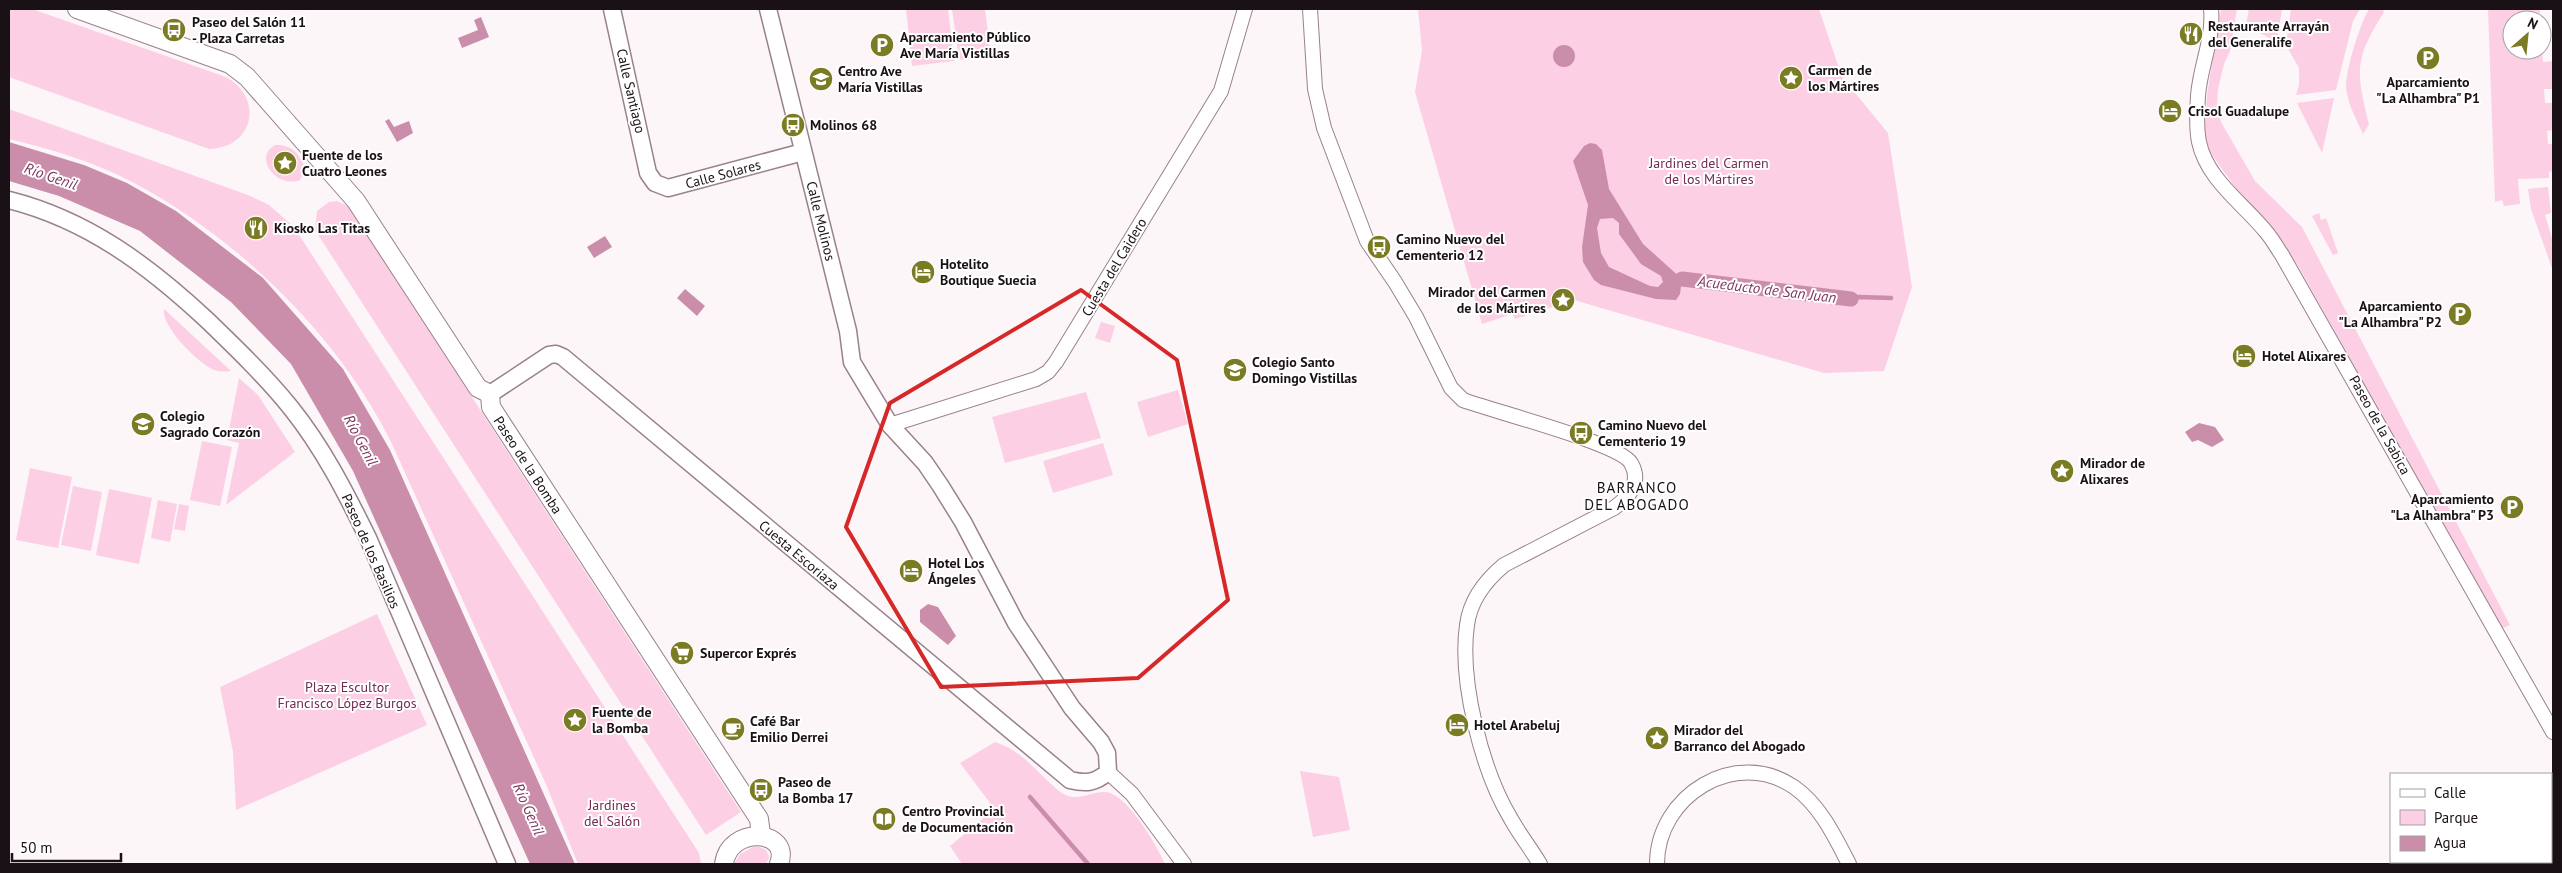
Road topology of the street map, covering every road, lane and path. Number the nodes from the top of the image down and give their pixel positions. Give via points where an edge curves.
1 (77, 9) edge
2 (612, 9) edge
3 (768, 9) edge
4 (1245, 9) edge
5 (1310, 9) edge
6 (2211, 9) edge
7 (803, 152) junction
8 (648, 173) joint
9 (9, 200) edge
10 (490, 394) junction
11 (890, 425) junction
12 (2553, 732) edge
13 (1108, 772) junction
14 (761, 835) junction
15 (784, 862) edge
16 (507, 864) edge
17 (724, 864) edge
18 (1184, 864) edge
19 (1540, 864) edge
20 (1657, 864) edge
21 (1850, 864) edge

1 - 10 main road via 230,64 247,77 356,200 478,388
2 - 8 main road, Calle Santiago
3 - 7 main road, Calle Molinos
4 - 11 street, Cuesta del Caidero via 1221,90 1048,372 1036,379
5 - 19 street via 1315,89 1324,128 1367,241 1416,317 1451,388 1463,400 1584,438 1616,452 1630,462 1635,475 1633,489 1614,508 1540,545 1494,573 1474,600 1466,624 1467,685 1473,716 1511,820
6 - 12 street, Paseo de la Sabica via 2198,103 2199,142 2204,157 2231,196 2267,233 2282,255
7 - 8 main road, Calle Solares via 668,188 655,183
7 - 11 main road, Calle Molinos via 848,331 852,362
9 - 16 main road, Paseo de los Basilios via 84,228 146,267 221,333 291,408 348,495
10 - 13 main road, Cuesta Escoriaza via 549,355 563,357 1070,780 1085,784
10 - 14 main road, Paseo de la Bomba via 491,407 760,820
11 - 13 main road, Calle Molinos via 940,484 1016,623 1072,708 1101,742 1107,754
13 - 18 street via 1132,794
14 - 15 main road via 774,841
14 - 17 main road via 750,835 732,846
20 - 21 street via 1661,838 1684,798 1712,779 1748,772 1771,776 1794,787 1813,804

